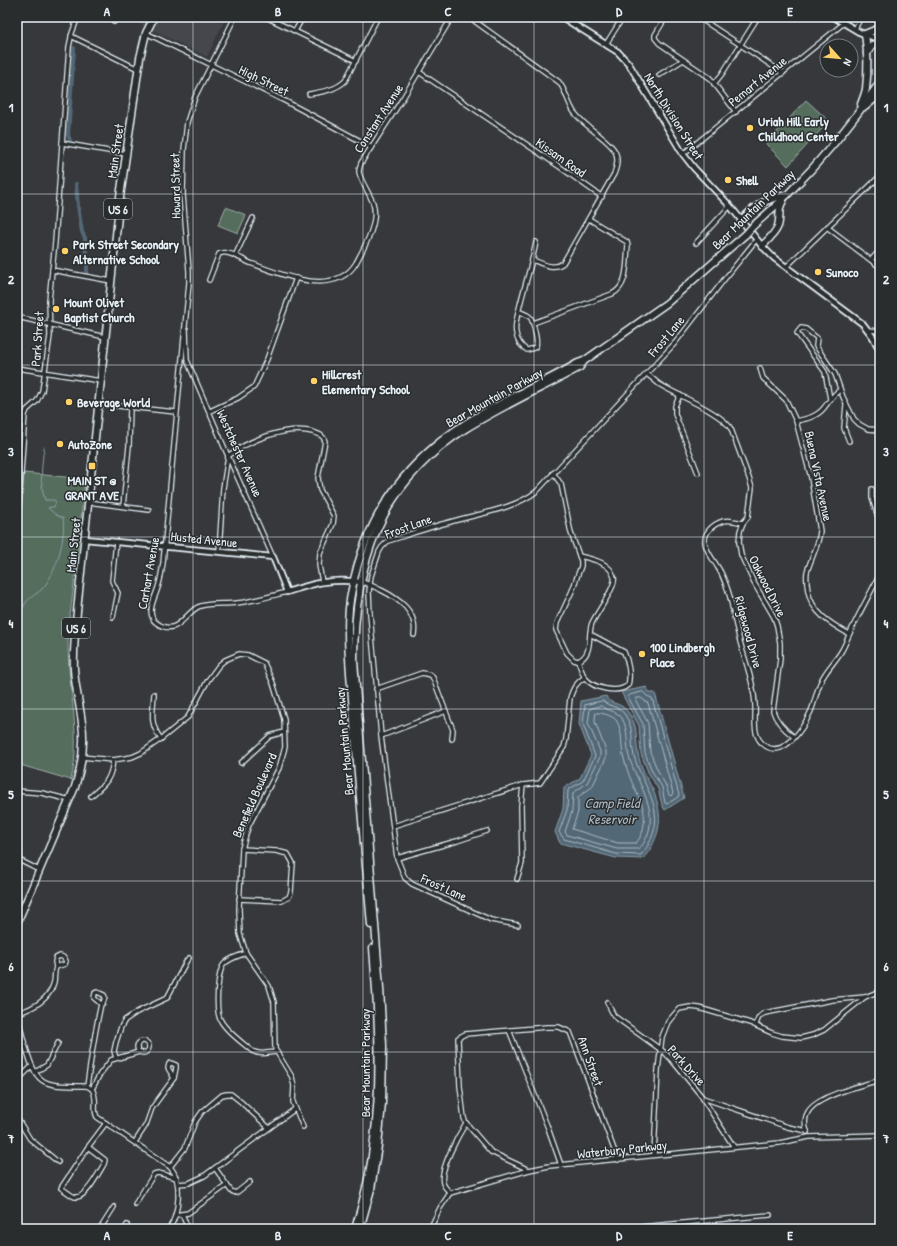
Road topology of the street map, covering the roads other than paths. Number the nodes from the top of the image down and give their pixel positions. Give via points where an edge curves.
1 (78, 17) edge
2 (116, 17) edge
3 (154, 17) edge
4 (234, 17) edge
5 (266, 17) edge
6 (303, 17) edge
7 (378, 17) edge
8 (452, 17) edge
9 (469, 17) edge
10 (562, 17) edge
11 (623, 17) edge
12 (666, 17) edge
13 (698, 17) edge
14 (758, 17) edge
15 (834, 17) edge
16 (861, 17) edge
17 (114, 22) dead end
18 (844, 23) junction
19 (880, 28) edge
20 (855, 29) junction
21 (295, 31) junction
22 (146, 33) junction
23 (865, 34) junction
24 (71, 36) junction
25 (880, 40) edge
26 (606, 44) junction
27 (740, 45) junction
28 (867, 53) junction
29 (683, 60) junction
30 (356, 61) junction
31 (211, 65) junction
32 (139, 69) junction
33 (419, 72) junction
34 (783, 73) junction
35 (659, 75) dead end
36 (867, 76) junction
37 (879, 83) edge
38 (714, 84) junction
39 (309, 94) dead end
40 (880, 94) edge
41 (861, 108) junction
42 (736, 112) junction
43 (62, 143) junction
44 (371, 148) junction
45 (126, 154) junction
46 (683, 154) junction
47 (880, 176) edge
48 (786, 195) junction
49 (602, 197) junction
50 (761, 203) junction
51 (730, 206) junction
52 (771, 209) junction
53 (253, 218) dead end
54 (762, 218) junction
55 (589, 219) junction
56 (779, 219) junction
57 (741, 221) junction
58 (827, 227) junction
59 (756, 240) junction
60 (536, 242) dead end
61 (696, 243) dead end
62 (762, 246) junction
63 (880, 250) edge
64 (235, 256) junction
65 (533, 260) junction
66 (871, 260) junction
67 (786, 267) junction
68 (880, 267) edge
69 (52, 270) junction
70 (296, 278) junction
71 (209, 280) dead end
72 (111, 281) junction
73 (518, 311) junction
74 (17, 317) edge
75 (185, 322) junction
76 (533, 323) junction
77 (51, 326) junction
78 (868, 330) junction
79 (880, 331) edge
80 (105, 337) junction
81 (880, 351) edge
82 (584, 361) junction
83 (17, 368) edge
84 (760, 368) dead end
85 (45, 372) junction
86 (646, 374) junction
87 (101, 381) junction
88 (840, 390) junction
89 (680, 395) junction
90 (830, 399) junction
91 (98, 404) junction
92 (846, 404) junction
93 (130, 406) junction
94 (210, 411) junction
95 (176, 412) junction
96 (796, 421) junction
97 (880, 430) edge
98 (849, 441) dead end
99 (228, 456) junction
100 (553, 473) junction
101 (698, 473) dead end
102 (872, 489) dead end
103 (88, 502) junction
104 (123, 506) junction
105 (149, 510) dead end
106 (743, 523) junction
107 (880, 523) edge
108 (17, 530) edge
109 (85, 539) junction
110 (116, 542) junction
111 (165, 546) junction
112 (219, 552) junction
113 (579, 556) junction
114 (273, 557) junction
115 (880, 574) edge
116 (354, 581) junction
117 (322, 582) junction
118 (361, 582) junction
119 (370, 585) junction
120 (288, 592) junction
121 (113, 617) dead end
122 (590, 634) junction
123 (850, 634) junction
124 (414, 635) dead end
125 (578, 661) junction
126 (585, 677) junction
127 (376, 689) junction
128 (154, 694) dead end
129 (446, 711) junction
130 (284, 732) junction
131 (381, 736) junction
132 (794, 737) junction
133 (452, 738) dead end
134 (161, 739) junction
135 (82, 757) junction
136 (113, 760) junction
137 (241, 763) dead end
138 (523, 785) junction
139 (17, 791) edge
140 (91, 796) dead end
141 (70, 800) junction
142 (393, 826) junction
143 (487, 831) dead end
144 (242, 849) junction
145 (397, 858) junction
146 (17, 859) edge
147 (40, 870) junction
148 (516, 880) dead end
149 (239, 899) junction
150 (17, 923) edge
151 (518, 925) dead end
152 (246, 953) junction
153 (189, 958) dead end
154 (56, 967) dead end
155 (880, 991) edge
156 (864, 997) junction
157 (607, 1002) dead end
158 (101, 1004) dead end
159 (17, 1013) edge
160 (17, 1017) edge
161 (756, 1025) junction
162 (509, 1030) junction
163 (58, 1044) dead end
164 (661, 1050) junction
165 (139, 1052) dead end
166 (276, 1052) junction
167 (116, 1058) junction
168 (32, 1066) junction
169 (35, 1072) junction
170 (174, 1078) dead end
171 (880, 1080) edge
172 (17, 1081) edge
173 (87, 1086) junction
174 (92, 1089) junction
175 (703, 1098) junction
176 (295, 1109) junction
177 (17, 1118) edge
178 (106, 1123) junction
179 (466, 1123) junction
180 (303, 1127) dead end
181 (269, 1128) junction
182 (807, 1131) junction
183 (880, 1136) edge
184 (809, 1137) junction
185 (135, 1142) junction
186 (88, 1147) junction
187 (734, 1147) junction
188 (654, 1155) junction
189 (618, 1160) junction
190 (58, 1162) dead end
191 (561, 1165) junction
192 (170, 1167) junction
193 (215, 1168) junction
194 (529, 1170) junction
195 (177, 1178) junction
196 (250, 1182) dead end
197 (178, 1184) junction
198 (227, 1185) junction
199 (450, 1194) junction
200 (135, 1204) dead end
201 (114, 1207) dead end
202 (182, 1214) junction
203 (175, 1215) junction
204 (770, 1215) dead end
205 (654, 1228) edge
206 (100, 1229) edge
207 (168, 1229) edge
208 (185, 1229) edge
209 (355, 1229) edge
210 (360, 1229) edge
211 (430, 1229) edge
212 (619, 1229) edge

1 - 24 street
2 - 17 street
3 - 22 main road, Main Street / US 6
4 - 31 street, Howard Street
5 - 21 street
6 - 21 street
7 - 30 street
8 - 33 street, Constant Avenue
9 - 49 street via 559,82 574,112 612,146 617,157 617,167
10 - 26 street, North Division Street
11 - 26 street
12 - 29 street via 655,38
13 - 27 street
14 - 27 street
15 - 18 street
16 - 20 street
18 - 20 street
18 - 34 street, Pemart Avenue
19 - 23 main road
20 - 23 street
21 - 30 street
22 - 31 street, High Street
22 - 32 main road, Main Street / US 6
23 - 25 street
23 - 28 main road
24 - 32 street
24 - 43 street, Park Street
25 - 28 main road
26 - 46 street, North Division Street via 629,64
27 - 34 street
27 - 38 street
28 - 36 main road
29 - 35 street
29 - 38 street via 710,78
30 - 39 street via 340,86
31 - 44 street, High Street
31 - 75 street, Howard Street via 195,98 186,127 183,194 189,271
32 - 45 main road, Main Street / US 6
33 - 44 street, Constant Avenue
33 - 49 street, Kissam Road
34 - 42 street, Pemart Avenue
36 - 37 main road via 872,83
36 - 41 main road
37 - 41 main road, Bear Mountain Parkway
38 - 42 street
40 - 41 main road
41 - 48 main road, Bear Mountain Parkway
42 - 46 street, Pemart Avenue
43 - 45 street
43 - 69 street, Park Street
44 - 70 street, Constant Avenue via 361,163 359,172 373,202 374,220 355,263 345,274 331,281
45 - 72 main road, Main Street / US 6
46 - 51 street, North Division Street
47 - 58 street
48 - 50 main road
48 - 52 main road, Bear Mountain Parkway
48 - 56 main road via 780,206
49 - 55 street
50 - 52 main road
50 - 57 main road
51 - 57 street, North Division Street
51 - 61 street
52 - 54 main road, Bear Mountain Parkway
53 - 64 street
54 - 56 main road via 773,214
54 - 82 main road, Bear Mountain Parkway, bridge via 667,303
55 - 65 street via 563,263 551,267
55 - 76 street via 627,242 621,288 612,294
56 - 62 main road via 775,232
57 - 59 street, North Division Street
58 - 66 street
58 - 67 street
59 - 62 street, North Division Street
59 - 86 street, Frost Lane via 675,343
60 - 65 street
62 - 67 street, North Division Street
63 - 66 street
64 - 70 street
64 - 71 street via 223,252 219,254
65 - 73 street
66 - 68 street
67 - 78 street, North Division Street
69 - 72 street
69 - 77 street, Park Street via 49,300
70 - 94 street via 267,359 254,387
72 - 80 main road, Main Street / US 6
73 - 76 street via 529,316
73 - 76 street via 516,334 520,344 527,350 537,343
74 - 77 street
75 - 94 street, Westchester Avenue via 187,360
75 - 95 street, Howard Street
77 - 80 street
77 - 85 street, Park Street
78 - 79 street
78 - 81 street, North Division Street
80 - 87 main road, Main Street / US 6
82 - 116 main road, Bear Mountain Parkway via 470,421 419,460 395,488 376,518 364,545
82 - 118 main road, Bear Mountain Parkway via 580,367 466,429 422,464 399,490 382,518 370,546
83 - 85 street
84 - 96 street, Buena Vista Avenue via 763,378 786,400
85 - 87 street
85 - 108 street, Park Street via 40,396 25,415
86 - 89 street, Oakwood Drive
86 - 100 street, Frost Lane
87 - 91 main road, Main Street / US 6
88 - 90 street
88 - 90 street via 835,374 816,346 816,338 806,328 800,328 797,333 825,372
88 - 92 street
89 - 101 street via 674,406 675,414
89 - 106 street, Oakwood Drive via 729,425 752,488 749,514
90 - 96 street via 814,416
91 - 93 street
91 - 103 main road, Main Street / US 6
92 - 97 street via 854,420 859,424 868,429
92 - 98 street via 844,428
93 - 95 street
93 - 104 street
94 - 99 street, Westchester Avenue
95 - 111 street, Carhart Avenue
96 - 123 street, Buena Vista Avenue via 811,478 820,531 807,573 809,595 817,611 835,626
99 - 112 street
99 - 114 street, Westchester Avenue
99 - 117 street via 252,443 285,431 298,430 322,436 325,441 318,478 320,490 334,516 319,559
100 - 113 street via 561,484 571,533
100 - 119 street, Frost Lane via 529,498 514,505 388,541 376,557
102 - 107 street via 872,498
103 - 104 street
103 - 109 main road, Main Street / US 6
104 - 105 street
106 - 132 street, Oakwood Drive via 739,542 743,563 774,617 780,643 772,711 780,724
106 - 132 street, Ridgewood Drive via 730,520 719,522 707,533 705,547 721,573 731,601 752,682 756,731 760,742 778,749
109 - 110 street, Husted Avenue
109 - 135 main road, Main Street / US 6 via 74,640 74,669 82,724
110 - 111 street, Husted Avenue
110 - 121 street via 112,580 118,593
111 - 112 street, Husted Avenue
111 - 120 street, Carhart Avenue via 162,575 151,612 152,619 162,626 176,626 193,610 204,605 241,603
112 - 114 street, Husted Avenue
113 - 122 street via 600,562 613,573 615,580 613,588 592,622
113 - 125 street via 581,566 556,630 567,653
114 - 120 street, Westchester Avenue
115 - 123 street
116 - 117 street, Carhart Avenue
116 - 118 street, Carhart Avenue
116 - 209 main road, Bear Mountain Parkway via 349,611 349,654 378,1048 374,1141 367,1183
117 - 120 street, Carhart Avenue
118 - 119 street
118 - 210 main road, Bear Mountain Parkway via 354,633 354,677 380,988 383,1074 375,1167
119 - 124 street via 405,605 413,620
119 - 127 street, Frost Lane
122 - 125 street via 586,653
122 - 126 street via 624,652 629,682 622,689 612,690 595,685
123 - 132 street via 835,662 824,675 811,711
125 - 126 street
126 - 138 street via 572,691 564,747 540,783
127 - 129 street via 427,673 433,678
127 - 131 street, Frost Lane
128 - 134 street via 152,720
129 - 131 street
129 - 133 street via 453,730
130 - 134 street, Benefield Boulevard via 284,719 264,663 248,655 239,654 220,665 208,680 188,717
130 - 137 street via 270,736
130 - 144 street, Benefield Boulevard via 285,747 279,768 249,825
131 - 142 street, Frost Lane
134 - 136 street, Benefield Boulevard via 132,757
135 - 136 street, Benefield Boulevard
135 - 141 main road, Main Street / US 6 via 80,774
136 - 140 street via 109,779
138 - 142 street
138 - 148 street via 522,863
139 - 141 street
141 - 147 main road, Main Street / US 6
142 - 145 street, Frost Lane
143 - 145 street
144 - 149 street, Benefield Boulevard
144 - 149 street via 288,854 293,863 292,883 290,894 282,901
145 - 151 street, Frost Lane via 404,878 412,884 491,920
146 - 147 street
147 - 150 main road, Main Street / US 6
149 - 152 street, Benefield Boulevard via 240,934
152 - 166 street, Benefield Boulevard via 273,995
152 - 166 street via 228,961 222,969 218,987 218,1016 223,1025 252,1051 263,1054
153 - 167 street via 167,998 125,1020 116,1042
154 - 159 street via 54,982 48,996 34,1006
155 - 156 street
156 - 161 street via 832,1000 766,1013 758,1018
156 - 161 street via 824,1030 808,1036 782,1036
157 - 164 street, Park Drive via 614,1016
158 - 173 street
160 - 168 street
161 - 164 street via 699,1008 684,1007 668,1022 662,1037
162 - 179 street, Ann Street via 465,1034 458,1040 460,1086
162 - 189 street, Ann Street via 559,1027 570,1032
162 - 191 street
163 - 169 street via 47,1065
164 - 175 street, Park Drive
164 - 188 street
165 - 167 street
166 - 176 street, Benefield Boulevard via 292,1077
167 - 174 street via 110,1060
168 - 169 street
168 - 172 street
169 - 173 street via 40,1080 53,1085
170 - 185 street via 152,1108 146,1125
171 - 182 street via 820,1101 805,1117
173 - 174 street
174 - 178 street via 96,1097 95,1114
175 - 182 street, Park Drive
175 - 187 street
176 - 180 street, Benefield Boulevard
176 - 181 street
177 - 190 street via 30,1139
178 - 185 street
178 - 186 street
179 - 194 street via 491,1152
179 - 199 street via 457,1138 443,1174 443,1185
181 - 192 street via 231,1094 222,1095 202,1112 192,1128 185,1148
181 - 193 street
182 - 184 street
183 - 184 street, Waterbury Parkway
184 - 187 street, Waterbury Parkway
185 - 192 street
186 - 186 street via 62,1188 75,1197 86,1193 104,1164 104,1160
187 - 188 street, Waterbury Parkway
188 - 189 street, Waterbury Parkway
189 - 191 street, Waterbury Parkway
191 - 194 street, Waterbury Parkway
192 - 195 street
193 - 197 street via 195,1181
193 - 198 street
194 - 199 street, Waterbury Parkway
195 - 197 street
195 - 200 street via 154,1174
196 - 198 street via 236,1193
197 - 203 street
198 - 202 street
199 - 211 street
201 - 206 street
202 - 203 street
202 - 208 street via 187,1226
203 - 207 street
204 - 205 street via 724,1218
205 - 212 street

